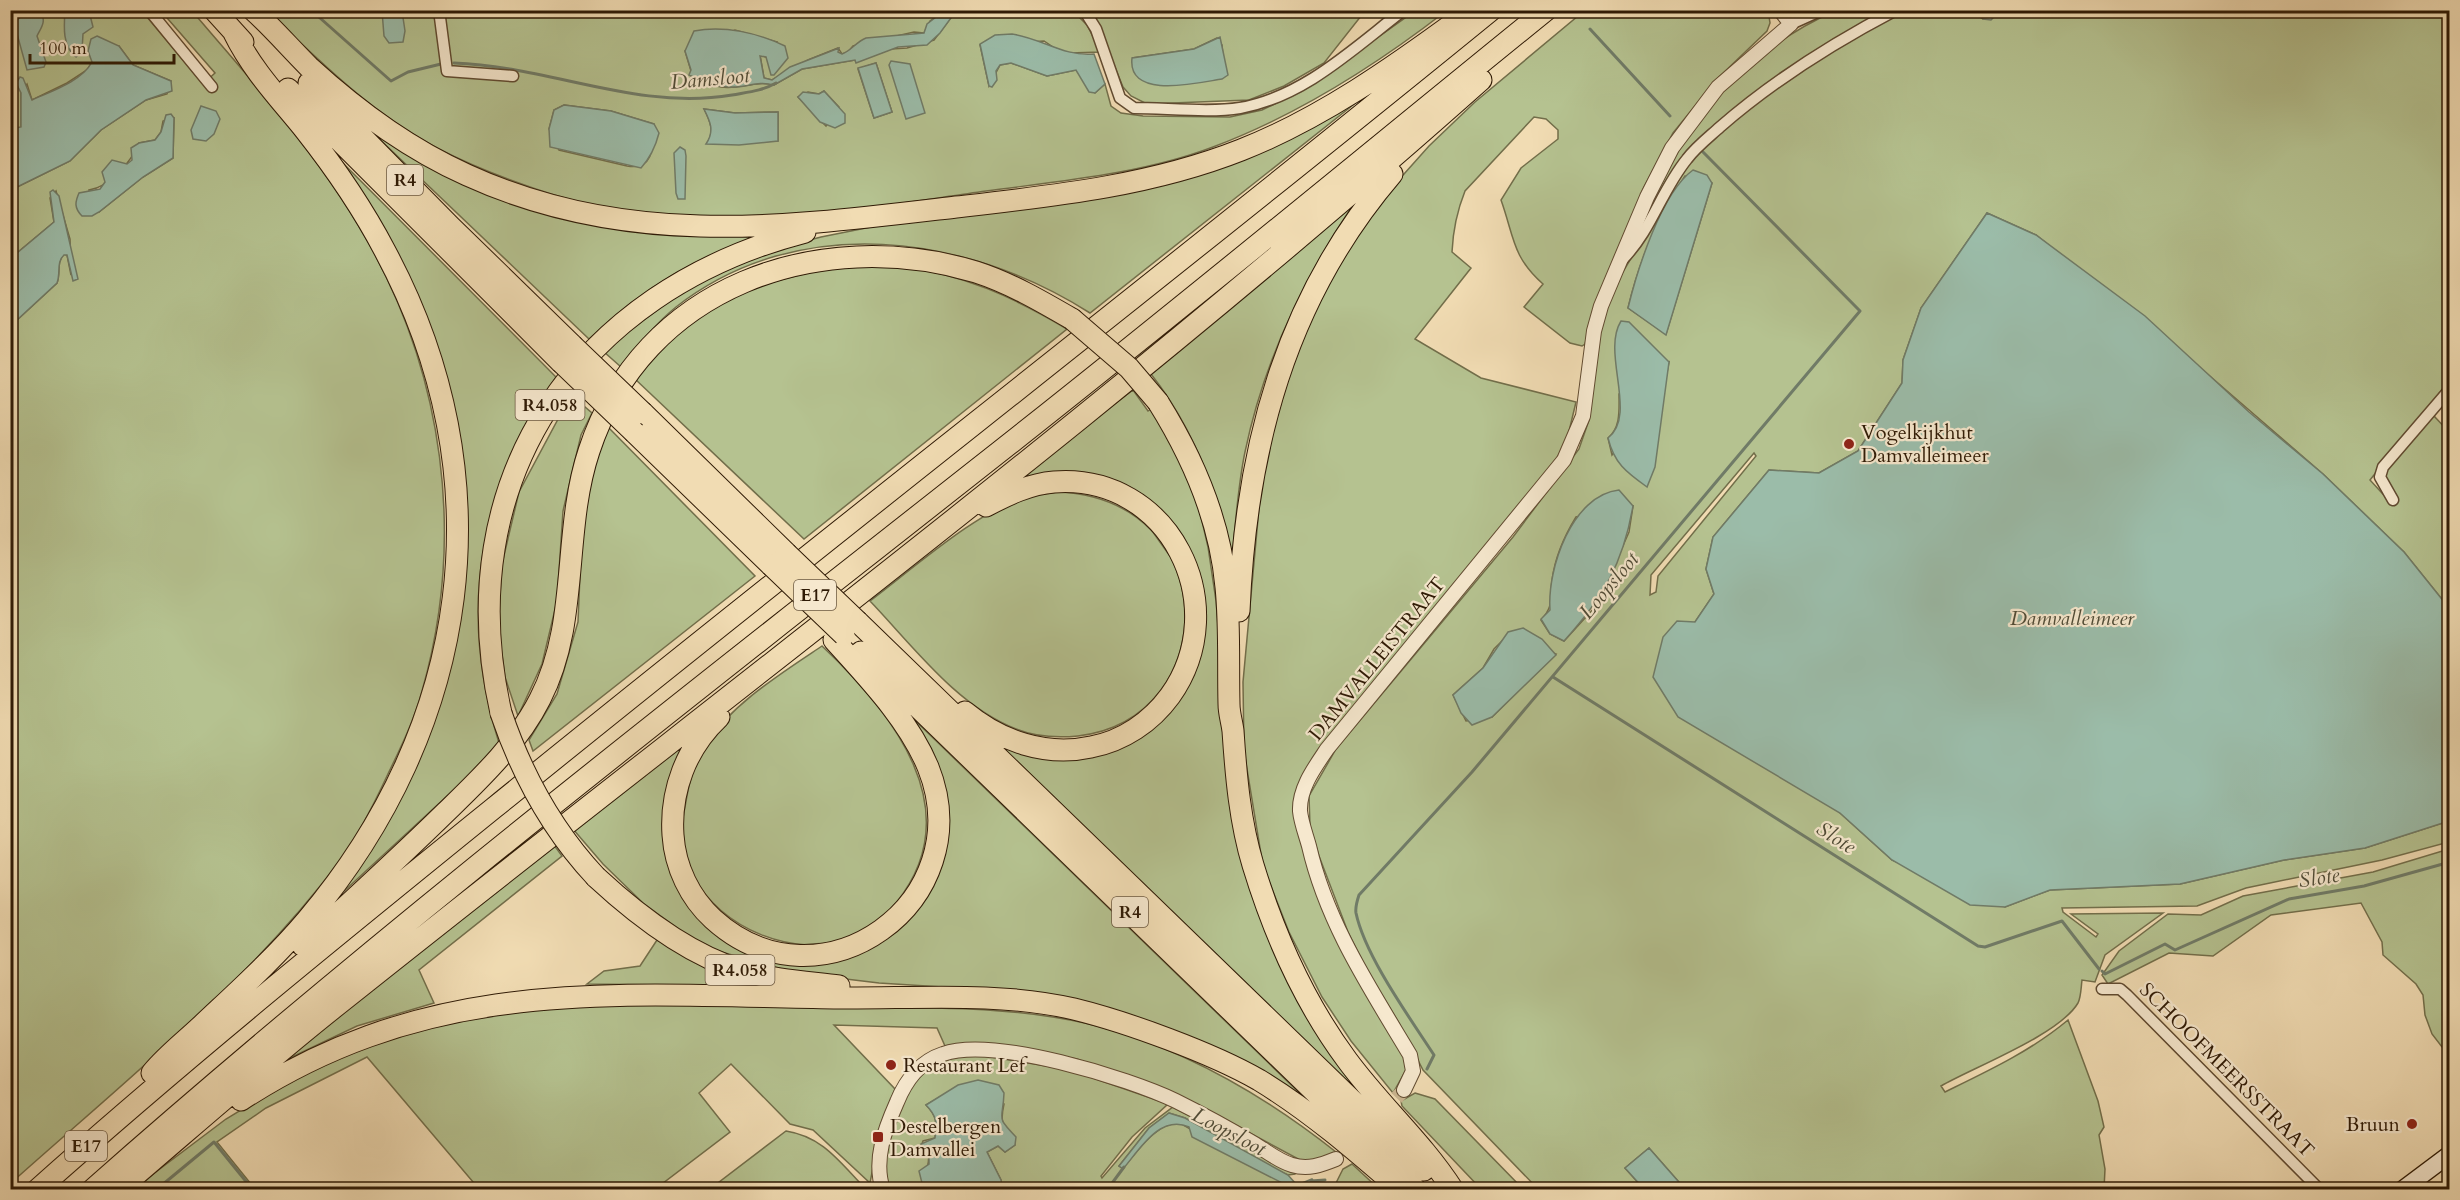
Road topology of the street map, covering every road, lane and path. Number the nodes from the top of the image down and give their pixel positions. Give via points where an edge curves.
1 (149, 10) edge
2 (214, 10) edge
3 (242, 10) edge
4 (253, 10) edge
5 (439, 10) edge
6 (1084, 10) edge
7 (1471, 10) edge
8 (1491, 10) edge
9 (1546, 10) edge
10 (1556, 10) edge
11 (1780, 10) edge
12 (1822, 10) edge
13 (1896, 10) edge
14 (1401, 11) edge
15 (1791, 24) junction
16 (234, 33) junction
17 (1496, 67) junction
18 (513, 76) dead end
19 (212, 87) dead end
20 (885, 215) junction
21 (1619, 264) junction
22 (566, 353) junction
23 (2450, 389) edge
24 (2392, 500) dead end
25 (778, 559) junction
26 (902, 562) junction
27 (845, 632) junction
28 (769, 665) junction
29 (919, 682) junction
30 (1232, 728) junction
31 (2102, 989) dead end
32 (948, 996) junction
33 (233, 1022) junction
34 (1404, 1090) tunnel mouth
35 (135, 1103) junction
36 (196, 1124) junction
37 (2450, 1154) edge
38 (1336, 1159) dead end
39 (37, 1190) edge
40 (92, 1190) edge
41 (118, 1190) edge
42 (883, 1190) edge
43 (1401, 1190) edge
44 (1416, 1190) edge
45 (1443, 1190) edge
46 (1453, 1190) edge
47 (2320, 1190) edge
48 (2402, 1190) edge

1 - 19 street
2 - 16 highway, R4
3 - 22 highway, R4
4 - 20 highway via 309,66 371,118 467,176 515,194 629,223 695,227 759,226
5 - 18 street via 447,71
6 - 14 street via 1096,29 1120,98 1134,108 1239,108 1264,102 1330,67
7 - 20 highway via 1378,75 1294,125 1204,164 1111,187
8 - 33 highway, E17 via 621,705
9 - 40 highway, E17 via 975,472 623,746 332,983
10 - 17 highway via 1544,27
11 - 15 street
12 - 15 street, DAMVALLEISTRAAT
13 - 21 street, DAMVALLEISTRAAT via 1789,73 1695,150 1669,185 1641,241
15 - 21 street, DAMVALLEISTRAAT via 1737,68 1695,114 1672,147
16 - 22 highway, R4 via 326,130
16 - 35 highway via 246,57 348,189 385,250 411,304 437,376 450,439 457,516 455,589 444,657 422,732 373,831 307,920 273,958 154,1070
17 - 26 highway via 1226,301
17 - 30 highway via 1374,195 1341,241 1292,334 1260,435 1249,503
20 - 32 highway, R4.058, bridge via 789,236 727,258 659,294 606,337 559,391 535,430 509,486 492,559 489,635 501,713 543,809 596,877 637,912 681,942 741,970 797,981
21 - 34 street, DAMVALLEISTRAAT via 1594,331 1583,416 1564,460 1327,749 1303,793 1300,811 1313,865 1330,910 1349,955 1410,1055 1413,1071
22 - 25 highway, R4, bridge via 634,433
22 - 25 highway, R4, bridge via 643,413
23 - 24 street via 2383,467 2380,477
25 - 27 highway, R4, bridge
25 - 27 highway, R4, bridge via 812,605
26 - 28 highway
26 - 29 highway via 1012,492 1055,482 1085,484 1121,495 1163,526 1185,562 1196,601 1193,648 1175,688 1150,718 1114,741 1097,746 1054,750 1014,741
27 - 28 highway via 872,683 918,748 933,784 939,828 934,858 914,900 879,933 835,952 791,955 745,942 707,914 678,866 673,810 682,770 713,722 751,688
27 - 29 highway, R4
27 - 44 highway, R4
28 - 36 highway via 346,998
29 - 45 highway, R4
30 - 33 highway, bridge via 1226,586 1201,484 1189,454 1158,402 1113,353 1072,319 1026,293 977,273 934,262 836,257 767,272 709,299 678,320 618,390 590,448 579,492 561,641 548,684 532,714 478,781 250,994
30 - 46 highway via 1239,798 1252,863 1277,936 1347,1060 1440,1169
31 - 47 street, SCHOOFMEERSSTRAAT via 2120,990 2127,995
32 - 36 highway via 910,999 716,994 579,996 467,1008 362,1037
32 - 43 highway via 1017,1000 1074,1009 1203,1054 1257,1079 1329,1128
33 - 35 highway, E17
35 - 39 highway, E17
36 - 41 highway
37 - 48 main road
38 - 42 street via 1317,1167 1290,1165 1176,1101 1105,1073 1006,1053 964,1050 927,1061 903,1088 883,1140 879,1161

